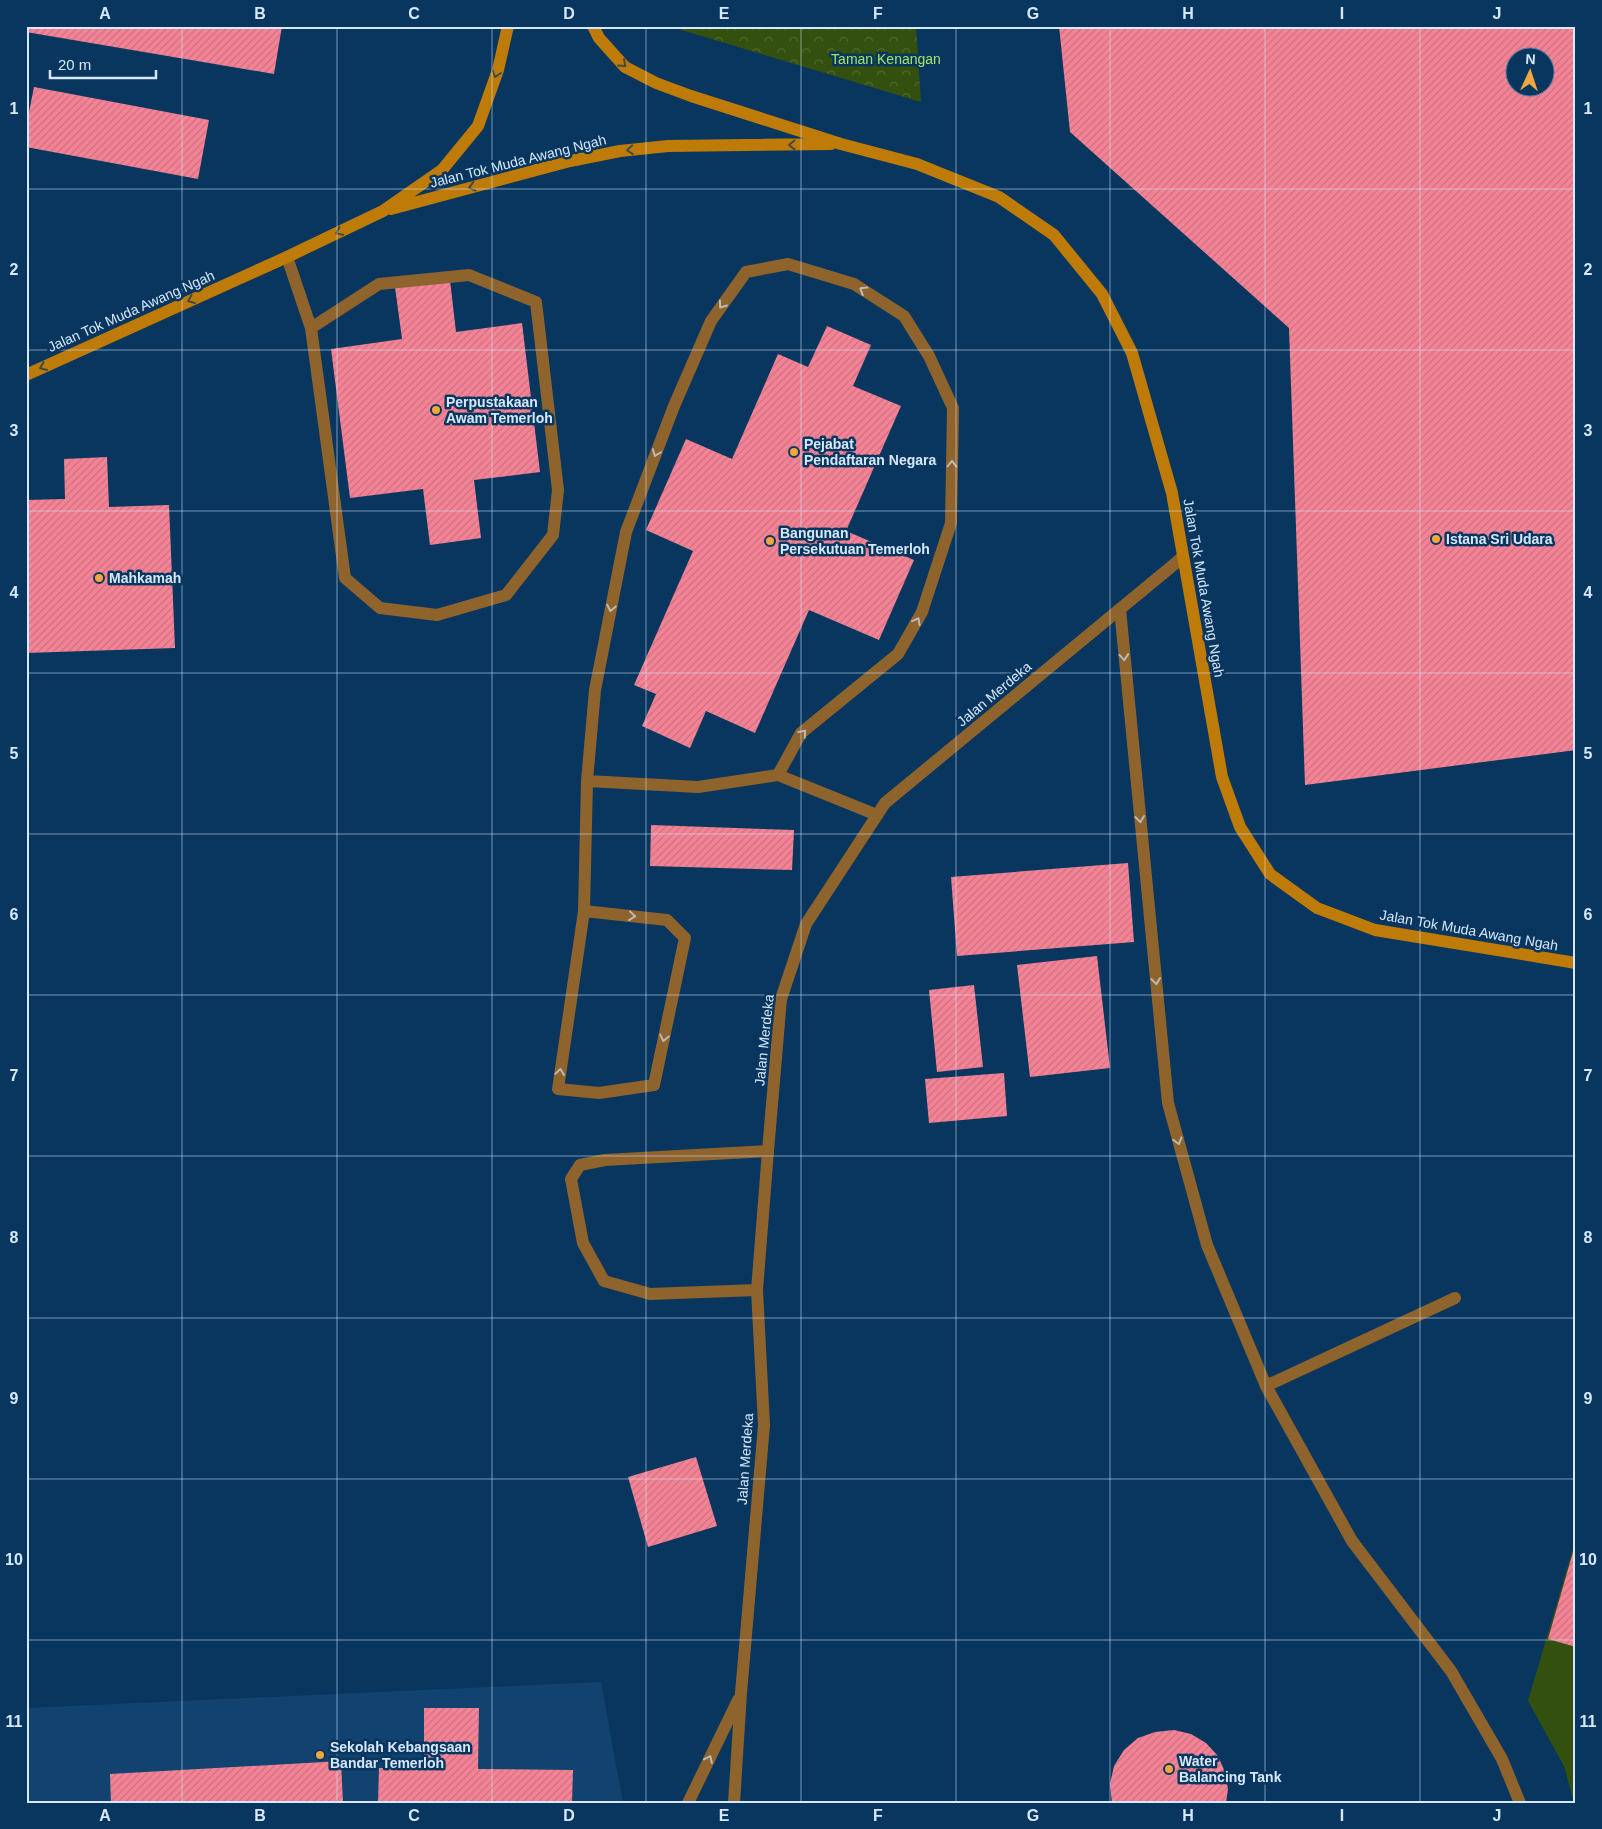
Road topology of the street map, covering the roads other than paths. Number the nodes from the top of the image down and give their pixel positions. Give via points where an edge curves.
1 (508, 26) edge
2 (593, 26) edge
3 (841, 144) junction
4 (383, 211) junction
5 (287, 257) junction
6 (311, 328) junction
7 (26, 375) edge
8 (1183, 557) junction
9 (1120, 608) junction
10 (778, 775) junction
11 (587, 781) junction
12 (877, 815) junction
13 (584, 911) junction
14 (1576, 963) edge
15 (768, 1151) junction
16 (757, 1290) junction
17 (1455, 1298) dead end
18 (1266, 1386) junction
19 (741, 1693) junction
20 (688, 1803) edge
21 (734, 1803) edge
22 (1520, 1803) edge

1 -> 4 main road, Jalan Tok Muda Awang Ngah via 498,70 478,126 442,170
2 -> 3 main road, Jalan Tok Muda Awang Ngah via 599,38 625,67 656,83
3 -> 4 main road, Jalan Tok Muda Awang Ngah via 668,146 620,151 570,161
3 - 8 main road, Jalan Tok Muda Awang Ngah via 917,164 999,197 1054,235 1102,294 1132,353 1172,493
4 -> 5 main road, Jalan Tok Muda Awang Ngah
5 - 6 street
5 -> 7 main road, Jalan Tok Muda Awang Ngah
6 - 6 street via 345,578 380,608 437,615 506,595 552,535 558,490 536,302 469,275 379,284
8 - 9 street, Jalan Merdeka
8 - 14 main road, Jalan Tok Muda Awang Ngah via 1222,777 1240,827 1270,874 1317,908 1375,930
9 - 12 street, Jalan Merdeka via 885,803
9 -> 18 street via 1168,1103 1207,1245
10 - 11 street via 698,787
10 -> 11 street via 801,733 898,654 922,612 950,523 953,417 953,408 933,365 904,316 854,284 788,264 746,272 711,321 674,406 626,532 595,690
10 - 12 street
11 - 13 street
12 - 15 street, Jalan Merdeka via 806,924 781,999
13 -> 13 street via 667,920 685,938 654,1085 599,1093 558,1088
15 - 16 street, Jalan Merdeka
15 - 16 street via 605,1160 580,1166 571,1178 583,1243 604,1281 650,1294
16 - 19 street, Jalan Merdeka via 764,1426
17 - 18 street
18 - 22 street via 1352,1542 1451,1671 1502,1759
20 -> 19 street, Jalan Merdeka
19 - 21 street, Jalan Merdeka

